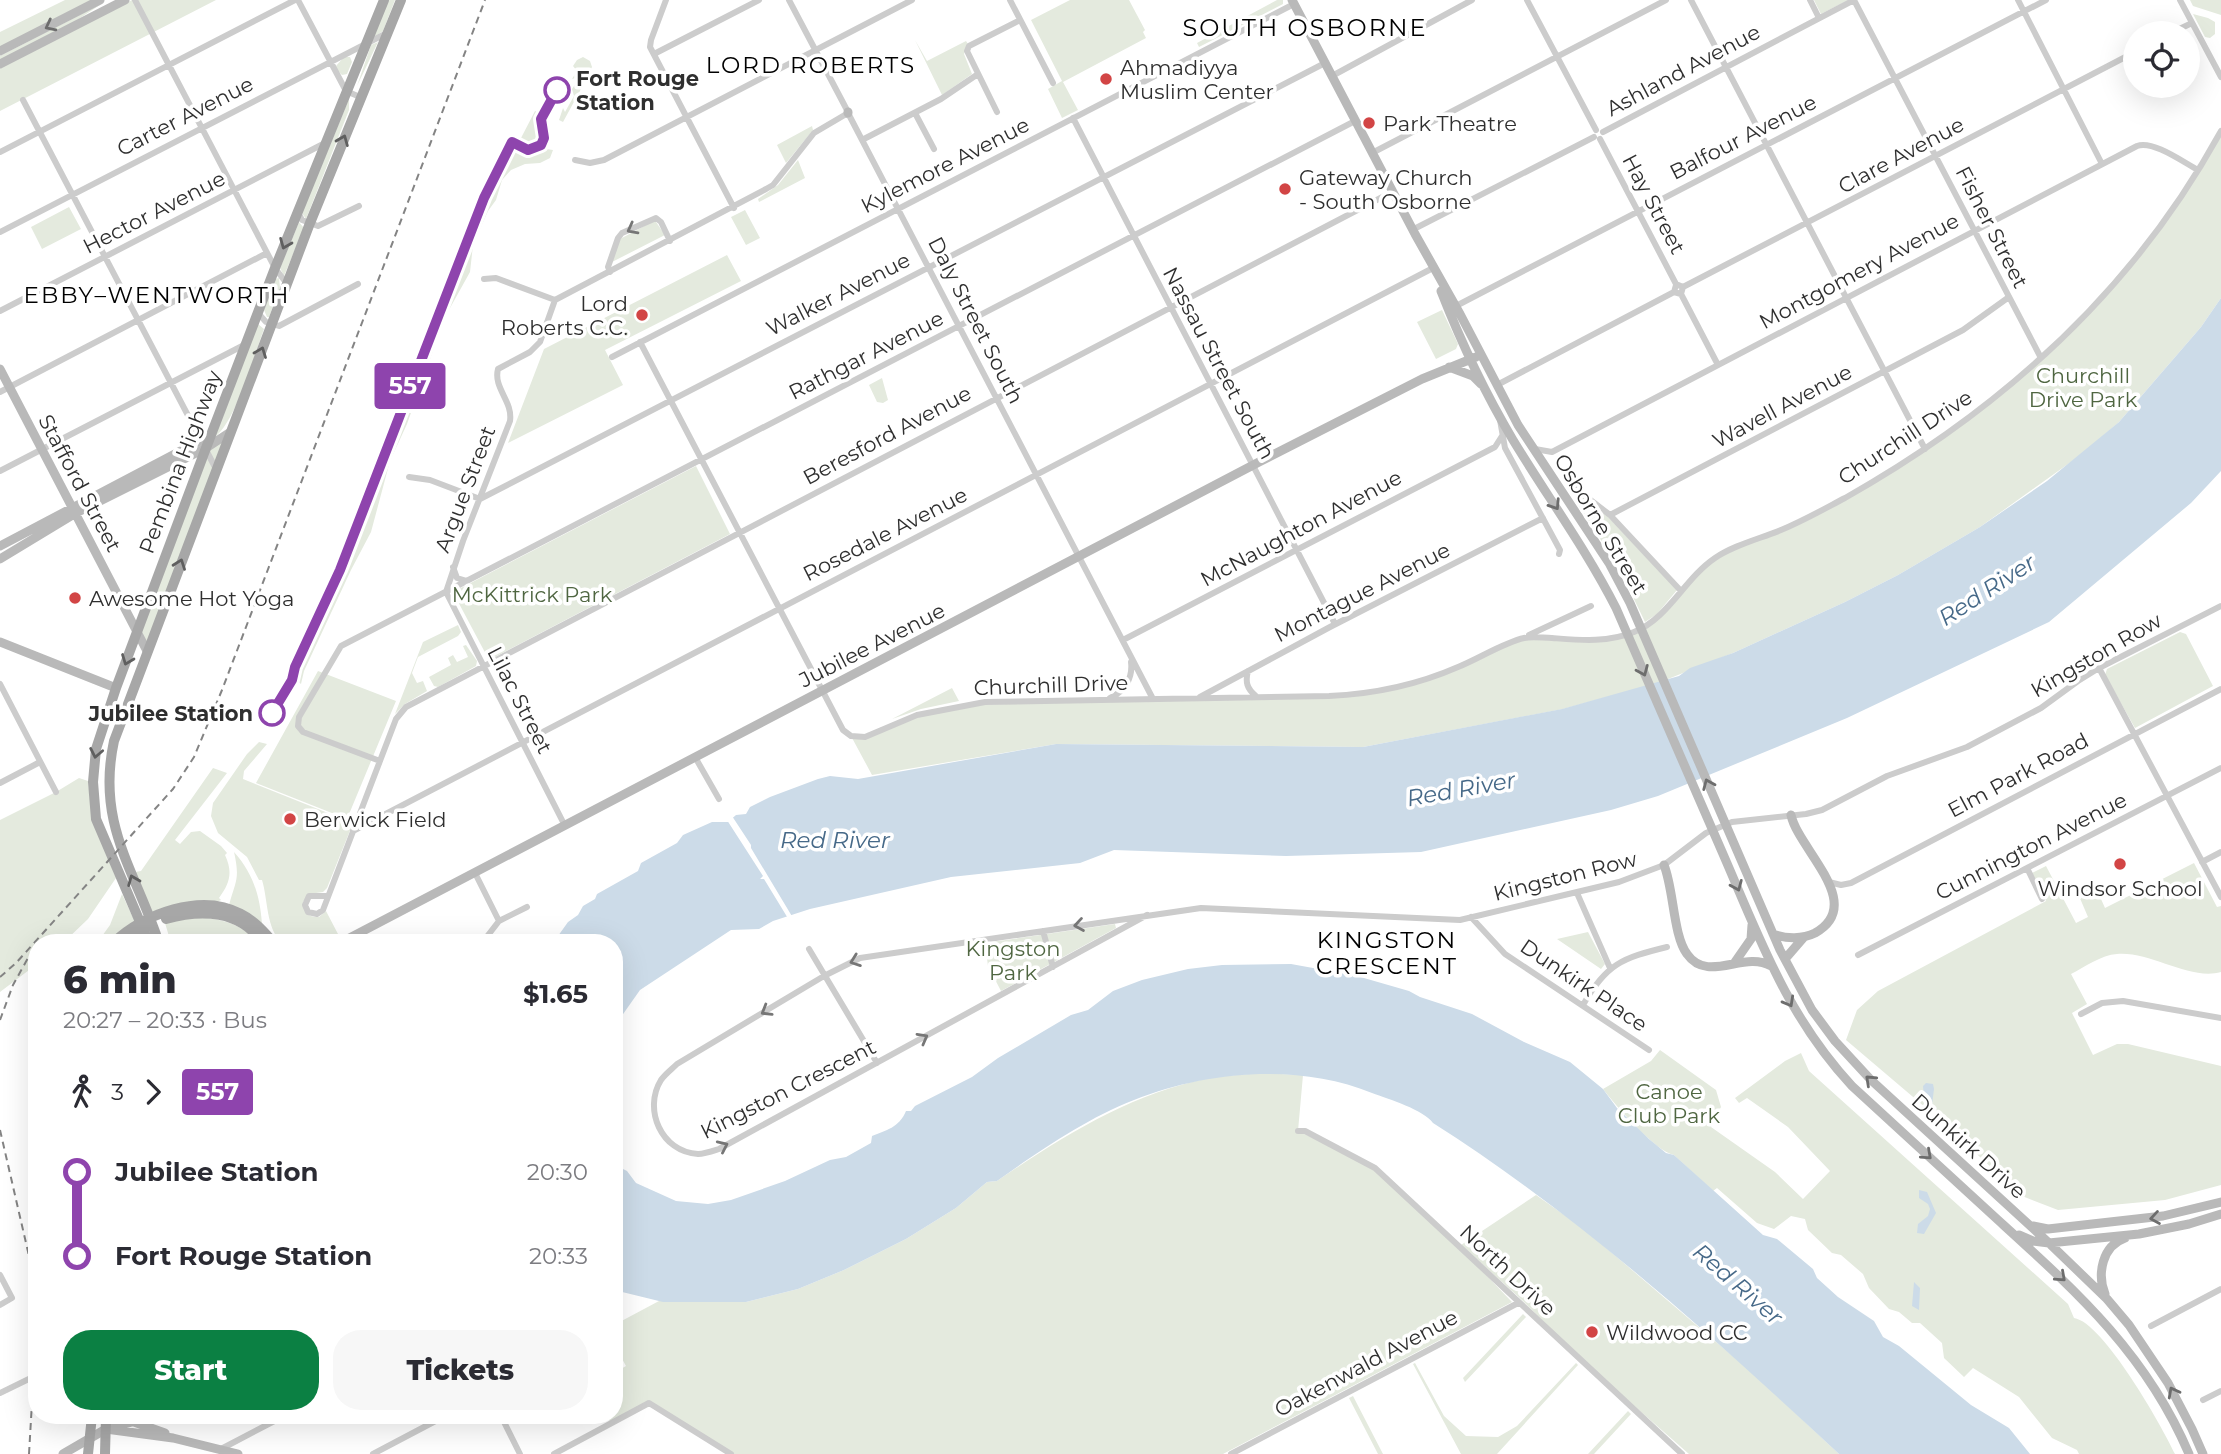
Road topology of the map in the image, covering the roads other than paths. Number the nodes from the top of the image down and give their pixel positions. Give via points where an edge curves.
1 (100, 0) edge
2 (125, 0) edge
3 (135, 0) edge
4 (297, 0) edge
5 (384, 0) edge
6 (401, 0) edge
7 (666, 0) edge
8 (759, 0) edge
9 (789, 0) edge
10 (912, 0) edge
11 (1010, 0) edge
12 (1472, 0) edge
13 (1527, 0) edge
14 (1666, 0) edge
15 (1691, 0) edge
16 (1810, 0) edge
17 (1854, 0) edge
18 (2018, 0) edge
19 (2046, 0) edge
20 (2180, 0) edge
21 (1293, 2) edge
22 (2024, 12) junction
23 (1819, 18) junction
24 (1020, 20) junction
25 (2191, 21) edge
26 (387, 33) junction
27 (2200, 38) edge
28 (366, 44) junction
29 (815, 50) junction
30 (0, 51) edge
31 (654, 54) junction
32 (1558, 56) junction
33 (2123, 58) edge
34 (330, 62) junction
35 (1325, 63) junction
36 (0, 64) edge
37 (169, 65) junction
38 (1725, 67) junction
39 (978, 74) junction
40 (1332, 76) junction
41 (2221, 77) edge
42 (1895, 80) junction
43 (1053, 83) dead end
44 (2063, 89) junction
45 (346, 91) junction
46 (360, 97) junction
47 (23, 100) dead end
48 (997, 112) dead end
49 (848, 113) junction
50 (915, 113) junction
51 (687, 118) junction
52 (1073, 118) junction
53 (1355, 121) junction
54 (202, 127) junction
55 (39, 131) junction
56 (2221, 131) edge
57 (1598, 135) junction
58 (862, 140) junction
59 (325, 143) junction
60 (1765, 144) junction
61 (934, 149) dead end
62 (0, 152) edge
63 (1372, 153) junction
64 (1936, 157) junction
65 (575, 160) dead end
66 (2102, 164) junction
67 (2198, 170) junction
68 (1103, 177) junction
69 (234, 190) junction
70 (1392, 192) junction
71 (73, 194) junction
72 (359, 206) dead end
73 (734, 208) junction
74 (898, 208) junction
75 (1637, 210) junction
76 (297, 212) junction
77 (310, 223) junction
78 (1807, 224) junction
79 (1412, 230) junction
80 (1975, 231) junction
81 (0, 232) edge
82 (1133, 236) junction
83 (670, 241) junction
84 (267, 253) junction
85 (106, 257) junction
86 (928, 267) junction
87 (275, 268) junction
88 (1433, 268) junction
89 (610, 272) junction
90 (484, 279) dead end
91 (287, 284) junction
92 (358, 284) dead end
93 (1679, 290) junction
94 (2009, 297) junction
95 (1846, 298) junction
96 (555, 300) junction
97 (1456, 306) junction
98 (1170, 308) junction
99 (0, 311) edge
100 (258, 313) junction
101 (139, 320) junction
102 (271, 324) junction
103 (959, 327) junction
104 (640, 342) junction
105 (246, 344) junction
106 (1480, 351) junction
107 (1470, 356) junction
108 (612, 357) dead end
109 (2041, 358) junction
110 (1718, 365) junction
111 (1449, 367) junction
112 (0, 369) edge
113 (1885, 372) junction
114 (1422, 379) junction
115 (172, 382) junction
116 (1210, 384) junction
117 (1497, 385) junction
118 (9, 387) junction
119 (1486, 388) junction
120 (0, 392) edge
121 (995, 398) junction
122 (671, 401) junction
123 (1495, 405) junction
124 (229, 433) junction
125 (1502, 436) junction
126 (206, 441) junction
127 (1495, 447) junction
128 (1505, 448) junction
129 (1535, 449) junction
130 (1925, 449) junction
131 (42, 450) junction
132 (702, 460) junction
133 (1253, 466) junction
134 (216, 469) junction
135 (0, 471) edge
136 (1037, 475) junction
137 (409, 477) dead end
138 (1572, 485) dead end
139 (480, 499) junction
140 (74, 510) junction
141 (1610, 515) junction
142 (1543, 518) junction
143 (738, 533) junction
144 (0, 546) edge
145 (1297, 550) junction
146 (1559, 554) dead end
147 (1079, 557) junction
148 (0, 559) edge
149 (453, 568) junction
150 (467, 581) junction
151 (1681, 591) junction
152 (446, 592) junction
153 (1591, 606) dead end
154 (2221, 606) edge
155 (779, 609) junction
156 (1335, 624) junction
157 (137, 631) junction
158 (1524, 638) junction
159 (1123, 640) junction
160 (1, 645) edge
161 (147, 651) junction
162 (1131, 657) junction
163 (483, 667) junction
164 (2099, 668) junction
165 (1248, 671) junction
166 (0, 684) edge
167 (116, 688) junction
168 (2221, 689) edge
169 (822, 690) junction
170 (1257, 697) junction
171 (1198, 698) junction
172 (1153, 699) junction
173 (1104, 700) junction
174 (2134, 734) junction
175 (523, 743) junction
176 (695, 757) junction
177 (380, 761) junction
178 (40, 762) junction
179 (2221, 768) edge
180 (0, 783) edge
181 (57, 792) dead end
182 (2166, 796) junction
183 (719, 799) dead end
184 (1791, 815) junction
185 (564, 824) junction
186 (353, 831) junction
187 (1735, 847) joint
188 (1722, 852) joint
189 (2221, 852) edge
190 (2202, 862) junction
191 (1664, 865) junction
192 (2027, 868) junction
193 (475, 873) junction
194 (1829, 882) junction
195 (1577, 892) junction
196 (328, 896) dead end
197 (2221, 897) edge
198 (2042, 899) dead end
199 (527, 906) dead end
200 (171, 915) junction
201 (1147, 915) junction
202 (1471, 917) junction
203 (1752, 920) junction
204 (499, 921) junction
205 (1043, 931) junction
206 (135, 934) edge
207 (145, 934) edge
208 (155, 934) edge
209 (254, 934) edge
210 (265, 934) edge
211 (357, 934) edge
212 (489, 934) edge
213 (1773, 934) junction
214 (1804, 937) junction
215 (1667, 947) dead end
216 (810, 949) dead end
217 (1858, 955) dead end
218 (1784, 959) junction
219 (1735, 962) junction
220 (1053, 967) junction
221 (1772, 967) junction
222 (1610, 968) junction
223 (824, 976) junction
224 (1583, 1005) junction
225 (2081, 1014) dead end
226 (2221, 1018) edge
227 (1649, 1050) dead end
228 (877, 1063) junction
229 (1298, 1131) dead end
230 (2221, 1202) edge
231 (2205, 1207) junction
232 (2221, 1214) edge
233 (2202, 1220) junction
234 (2029, 1225) junction
235 (2011, 1231) junction
236 (2139, 1234) junction
237 (2049, 1243) junction
238 (0, 1275) edge
239 (2221, 1289) edge
240 (2107, 1299) junction
241 (1518, 1303) junction
242 (0, 1305) edge
243 (2151, 1326) dead end
244 (28, 1380) edge
245 (2221, 1391) edge
246 (0, 1394) edge
247 (2203, 1400) dead end
248 (623, 1417) edge
249 (91, 1424) edge
250 (103, 1424) edge
251 (106, 1424) edge
252 (125, 1424) edge
253 (138, 1424) edge
254 (148, 1424) edge
255 (269, 1424) edge
256 (430, 1424) edge
257 (504, 1424) edge
258 (610, 1424) edge
259 (2190, 1425) junction
260 (147, 1427) junction
261 (106, 1429) junction
262 (2178, 1430) junction
263 (138, 1434) junction
264 (173, 1438) junction
265 (90, 1440) junction
266 (221, 1449) junction
267 (720, 1452) edge
268 (557, 1453) edge
269 (63, 1454) edge
270 (88, 1454) edge
271 (105, 1454) edge
272 (238, 1454) edge
273 (373, 1454) edge
274 (520, 1454) edge
275 (731, 1454) edge
276 (1231, 1454) edge
277 (1682, 1454) edge
278 (2189, 1454) edge
279 (2203, 1454) edge

1 -> 30 main road
2 - 36 main road
3 - 37 street
4 - 34 street
4 - 37 street
5 - 28 main road, Pembina Highway
6 - 26 main road, Pembina Highway
7 - 31 street via 650,44
8 - 31 street
9 - 29 street, Daly Street South
10 - 29 street
11 - 24 street
12 - 40 street
13 - 32 street, Hay Street
14 - 32 street
15 - 38 street
16 - 23 street
17 - 23 street, Ashland Avenue
17 - 42 street, Fisher Street
18 - 22 street
19 - 22 street, Balfour Avenue
20 - 25 street
21 - 35 main road, Osborne Street
21 - 52 street, Kylemore Avenue
22 - 42 street, Balfour Avenue
22 - 44 street
23 - 38 street, Ashland Avenue
24 - 39 street via 969,46
24 - 43 street
26 - 28 street, Carter Avenue
26 - 46 main road, Pembina Highway
27 - 41 street
28 - 34 street, Carter Avenue
28 - 45 main road, Pembina Highway
29 - 49 street, Daly Street South
29 - 51 street
31 - 51 street
32 - 57 street, Hay Street
32 - 63 street
33 - 44 street, Clare Avenue
34 - 45 street
34 - 54 street, Carter Avenue
35 - 40 main road, Osborne Street
35 - 68 street, Walker Avenue
37 - 54 street
37 - 55 street
38 - 57 street, Ashland Avenue
38 - 60 street
39 - 48 street
39 - 50 street
40 - 53 main road, Osborne Street
42 - 60 street, Balfour Avenue
42 - 64 street, Fisher Street
44 - 64 street, Clare Avenue
44 - 66 street
45 - 46 street
45 - 59 main road, Pembina Highway
77 -> 46 main road, Pembina Highway
47 - 55 street
49 - 58 street, Daly Street South
49 - 73 street via 814,133 773,185
50 - 58 street
50 - 61 street
51 - 65 street via 599,162
51 - 73 street
52 - 68 street, Nassau Street South
52 - 74 street, Kylemore Avenue
53 - 63 main road, Osborne Street
53 - 82 street, Rathgar Avenue
54 - 69 street
54 - 71 street, Carter Avenue
55 - 62 street
55 - 71 street
56 - 67 street, Churchill Drive
57 - 75 street, Hay Street
57 - 79 street, Ashland Avenue
58 - 74 street, Daly Street South
59 - 69 street, Hector Avenue
59 - 76 main road, Pembina Highway
60 - 75 street, Balfour Avenue
60 - 78 street
63 - 70 main road, Osborne Street
64 - 78 street, Clare Avenue
64 - 80 street, Fisher Street
66 - 67 street, Montgomery Avenue via 2148,144
66 - 80 street, Montgomery Avenue
67 - 109 street, Churchill Drive via 2128,267
68 - 82 street, Nassau Street South
68 - 86 street, Walker Avenue
69 - 84 street
69 - 85 street, Hector Avenue
70 - 79 main road, Osborne Street
70 - 98 street, Beresford Avenue
71 - 81 street, Carter Avenue
71 - 85 street
72 - 77 street via 318,226
73 - 83 street
74 - 86 street, Daly Street South
74 - 104 street, Kylemore Avenue
75 - 93 street, Hay Street
75 - 97 street, Balfour Avenue
76 - 77 street
76 -> 87 main road, Pembina Highway
77 - 91 main road, Pembina Highway
78 - 93 street, Clare Avenue
78 - 95 street
79 - 88 main road, Osborne Street
80 - 94 street, Fisher Street
80 - 95 street, Montgomery Avenue
82 - 98 street, Nassau Street South
82 - 103 street, Rathgar Avenue
83 - 89 street
83 -> 89 street via 656,218 622,233
84 - 87 street
84 - 101 street
85 - 99 street, Hector Avenue
85 - 101 street
86 - 103 street, Daly Street South
86 - 122 street, Walker Avenue
87 - 91 street
87 - 100 main road, Pembina Highway
88 - 97 main road, Osborne Street
88 - 107 main road, Osborne Street
88 - 116 street, Rosedale Avenue
89 - 96 street
90 - 96 street via 496,278
91 - 102 main road, Pembina Highway
92 - 102 street via 279,326
93 - 110 street, Hay Street
93 - 117 street, Clare Avenue
94 - 109 street, Fisher Street
94 - 113 street, Wavell Avenue via 1963,330
95 - 110 street, Montgomery Avenue
95 - 113 street
96 - 139 street, Argue Street via 540,342 498,369 498,382 511,413
97 - 106 main road, Osborne Street
98 - 116 street, Nassau Street South
98 - 121 street, Beresford Avenue
100 - 102 street
100 - 105 main road, Pembina Highway
101 - 115 street
101 - 118 street
124 -> 102 main road, Pembina Highway
103 - 121 street, Daly Street South
103 - 132 street, Rathgar Avenue
104 - 108 street, Kylemore Avenue
104 - 122 street
105 - 115 street
105 - 126 main road, Pembina Highway
106 - 107 main road, Jubilee Avenue
106 - 117 main road, Osborne Street
107 - 111 main road, Jubilee Avenue
107 - 114 main road, Jubilee Avenue
107 - 119 main road, Osborne Street
109 - 130 street, Churchill Drive via 1994,400
110 - 129 street, Montgomery Avenue via 1552,452
111 - 114 main road, Jubilee Avenue
111 - 119 main road via 1473,376
112 - 118 main road, Stafford Street
113 - 130 street
113 - 141 street, Wavell Avenue
114 - 133 main road, Jubilee Avenue
115 - 126 street
115 - 131 street
116 - 133 street, Nassau Street South
116 - 136 street, Rosedale Avenue
117 - 129 main road, Osborne Street
118 - 120 street
118 - 131 main road, Stafford Street
119 - 123 main road, Osborne Street
121 - 136 street, Daly Street South
121 - 143 street, Beresford Avenue
122 - 132 street
122 - 139 street, Walker Avenue
123 - 125 street, Osborne Street
123 -> 188 main road, Osborne Street via 1597,570
124 - 126 main road
124 - 134 main road, Pembina Highway
125 - 127 street
125 - 128 street, Osborne Street
126 - 134 street
126 - 140 main road
126 - 157 main road, Pembina Highway
127 - 128 street
127 - 145 street, McNaughton Avenue
128 - 142 street, Osborne Street
187 -> 129 main road, Osborne Street via 1630,603
130 - 151 street, Churchill Drive via 1815,513 1715,557
131 - 135 street
131 - 140 main road, Stafford Street
132 - 143 street
132 - 150 street, Rathgar Avenue
133 - 145 street, Nassau Street South
133 - 147 main road, Jubilee Avenue
161 -> 134 main road, Pembina Highway
136 - 147 street, Daly Street South
136 - 155 street, Rosedale Avenue
137 - 139 street
138 - 141 street
139 - 149 street, Argue Street
140 - 144 main road
140 - 148 main road
140 - 157 main road, Stafford Street
141 - 151 street
142 - 146 street, Osborne Street
142 - 156 street, Montague Avenue
143 - 155 street
143 - 163 street, Beresford Avenue
145 - 156 street, Nassau Street South
145 - 159 street, McNaughton Avenue
147 - 159 street, Daly Street South
147 - 169 main road, Jubilee Avenue
149 - 150 street via 457,578
149 - 152 street, Argue Street
150 - 152 street, Rathgar Avenue
151 - 158 street, Churchill Drive via 1659,616 1624,636
152 - 163 street, Lilac Street
152 - 177 street, Rathgar Avenue via 341,646 299,717 303,732
153 - 158 street, Churchill Drive
154 - 164 street, Kingston Row
155 - 169 street
155 - 175 street, Rosedale Avenue
156 - 165 street, Montague Avenue
157 - 161 main road, Stafford Street
157 -> 167 main road, Pembina Highway
158 - 170 street, Churchill Drive via 1400,688 1350,695
159 - 162 street, Daly Street South
160 - 167 main road
208 -> 161 main road, Pembina Highway via 118,840 109,783 114,741
162 - 172 street, Daly Street South
162 - 173 street via 1128,682 1114,697
163 - 175 street, Lilac Street
163 - 177 street, Beresford Avenue via 400,712
164 - 174 street
164 - 184 street, Kingston Row via 2041,708 1967,747 1887,776 1822,810
165 - 170 street via 1247,685
165 - 171 street, Montague Avenue
166 - 178 street
167 -> 207 main road, Pembina Highway via 96,749 94,806 101,833
168 - 174 street, Elm Park Road
169 - 173 street, Churchill Drive via 843,730 865,737 917,715 965,705
169 - 176 main road, Jubilee Avenue
170 - 171 street, Churchill Drive
171 - 172 street, Churchill Drive
172 - 173 street, Churchill Drive
174 - 182 street
174 - 194 street, Elm Park Road via 1851,883
175 - 185 street, Lilac Street
175 - 186 street, Rosedale Avenue
176 - 183 street
176 - 185 main road, Jubilee Avenue
177 - 186 street
178 - 180 street
178 - 181 street
179 - 182 street, Cunnington Avenue
182 - 190 street
182 - 192 street, Cunnington Avenue
184 - 191 street, Kingston Row via 1732,822 1706,834
184 - 194 main road
185 - 193 main road, Jubilee Avenue
186 - 196 street
187 - 213 main road, Dunkirk Drive
188 -> 203 main road, Dunkirk Drive
189 - 190 street
190 - 197 street
191 - 195 street, Kingston Row via 1635,878
191 - 219 main road via 1681,944 1688,956 1712,968
192 - 198 street
192 - 217 street, Cunnington Avenue
193 - 204 street
193 - 211 main road, Jubilee Avenue
194 - 214 main road via 1834,897 1832,913 1820,929
195 - 202 street, Kingston Row
195 - 222 street
199 - 204 street
200 - 206 main road
200 - 209 main road via 225,916
200 - 210 main road via 199,905 233,910
201 - 202 street, Kingston Row via 1208,908
201 -> 205 street, Kingston Crescent
201 - 220 street, Kingston Crescent
202 - 224 street, Dunkirk Place via 1505,954
203 - 219 main road via 1751,939
203 - 221 main road, Dunkirk Drive
204 - 212 street
205 - 220 street
205 -> 223 street, Kingston Crescent via 860,958
213 - 214 main road
213 - 218 main road, Dunkirk Drive
214 - 218 main road
215 - 222 street via 1634,955
216 - 223 street
234 -> 218 main road, Dunkirk Drive via 1859,1069 1812,1010
219 - 221 main road via 1758,961
228 -> 220 street, Kingston Crescent
221 -> 235 main road, Dunkirk Drive via 1803,1025 1841,1074
222 - 224 street
223 - 228 street
223 -> 228 street, Kingston Crescent via 662,1078 653,1108 656,1124 680,1149 699,1154 715,1150
224 - 227 street, Dunkirk Place
225 - 226 street via 2102,1003 2123,1001
229 - 241 street, North Drive via 1375,1168
230 - 231 main road
231 - 233 main road via 2199,1211
231 -> 234 main road via 2092,1225 2048,1229
232 - 233 main road
233 - 236 main road
234 - 237 main road, Dunkirk Drive
235 - 237 main road
235 -> 262 main road, Dunkirk Drive via 2117,1335 2156,1389
236 - 237 main road
236 - 240 main road via 2119,1240 2107,1252 2101,1279
237 - 240 main road, Dunkirk Drive
238 - 242 street via 12,1298
239 - 243 street
259 -> 240 main road, Dunkirk Drive via 2163,1374
241 - 276 street, Oakenwald Avenue
241 - 277 street, North Drive
244 - 246 street
245 - 247 street
248 - 267 street via 649,1403
249 - 265 main road
250 - 261 main road
251 - 261 main road
252 - 261 main road
253 - 260 main road
254 - 260 street
255 - 266 street
256 - 273 street
257 - 274 street
258 - 268 street
259 - 262 main road
259 - 279 main road, Dunkirk Drive
260 - 263 main road
260 - 264 main road
261 - 263 main road
261 - 265 main road
261 - 271 main road
262 - 278 main road, Dunkirk Drive
263 - 264 main road
264 - 266 main road
265 - 269 main road
265 - 270 main road
266 - 272 main road
267 - 275 street

